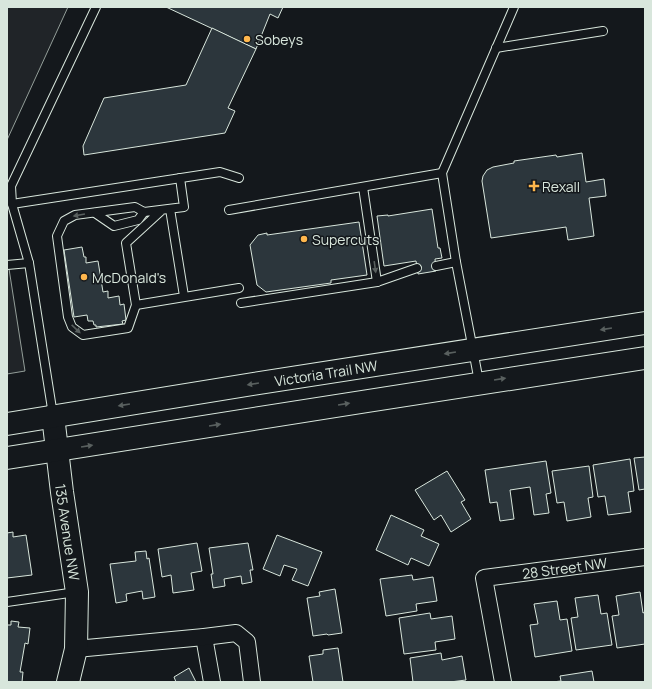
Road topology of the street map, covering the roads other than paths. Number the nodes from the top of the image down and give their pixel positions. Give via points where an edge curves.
1 (96, 7) edge
2 (514, 7) edge
3 (603, 30) dead end
4 (496, 48) junction
5 (442, 173) junction
6 (180, 178) junction
7 (239, 178) dead end
8 (364, 187) junction
9 (12, 204) junction
10 (166, 210) junction
11 (228, 210) dead end
12 (144, 212) junction
13 (95, 213) junction
14 (456, 262) junction
15 (29, 263) junction
16 (7, 265) edge
17 (436, 266) dead end
18 (417, 268) dead end
19 (377, 282) junction
20 (239, 288) dead end
21 (184, 296) junction
22 (241, 303) dead end
23 (136, 305) junction
24 (645, 323) edge
25 (474, 350) junction
26 (645, 358) edge
27 (479, 383) junction
28 (53, 416) junction
29 (7, 424) edge
30 (57, 450) junction
31 (7, 458) edge
32 (645, 557) edge
33 (77, 592) junction
34 (7, 602) edge
35 (204, 637) junction
36 (76, 649) junction
37 (68, 682) edge
38 (212, 682) edge
39 (252, 682) edge
40 (503, 682) edge

1 - 9 lane via 11,186
2 - 4 lane
3 - 4 lane
4 - 5 lane
5 - 8 lane
5 - 14 lane
6 - 7 lane via 220,172
6 - 9 lane
6 - 10 lane via 184,207
8 - 11 lane
8 -> 19 lane
9 - 15 lane
10 - 12 lane
10 - 21 lane
10 - 23 lane via 126,243
12 - 13 lane via 135,206
12 - 13 lane via 138,220 114,226
13 -> 23 lane via 75,215 64,221 57,236 68,317 72,327 83,335 128,328
14 - 17 lane
14 - 25 lane
15 - 16 lane
15 - 28 lane
18 - 19 lane
19 - 22 lane
20 - 21 lane
21 - 23 lane
24 -> 25 main road, Victoria Trail NW
25 - 27 lane
25 -> 28 main road, Victoria Trail NW
27 -> 26 main road
30 -> 27 main road
28 - 29 main road, Victoria Trail NW
28 - 30 main road, 135 Avenue NW
30 - 31 main road
30 - 33 main road, 135 Avenue NW
32 - 40 street, 28 Street NW via 484,578
33 - 34 lane
33 - 36 main road, 135 Avenue NW
35 - 36 street
35 - 38 street
35 - 39 street via 236,633 246,642
36 - 37 main road, 135 Avenue NW

